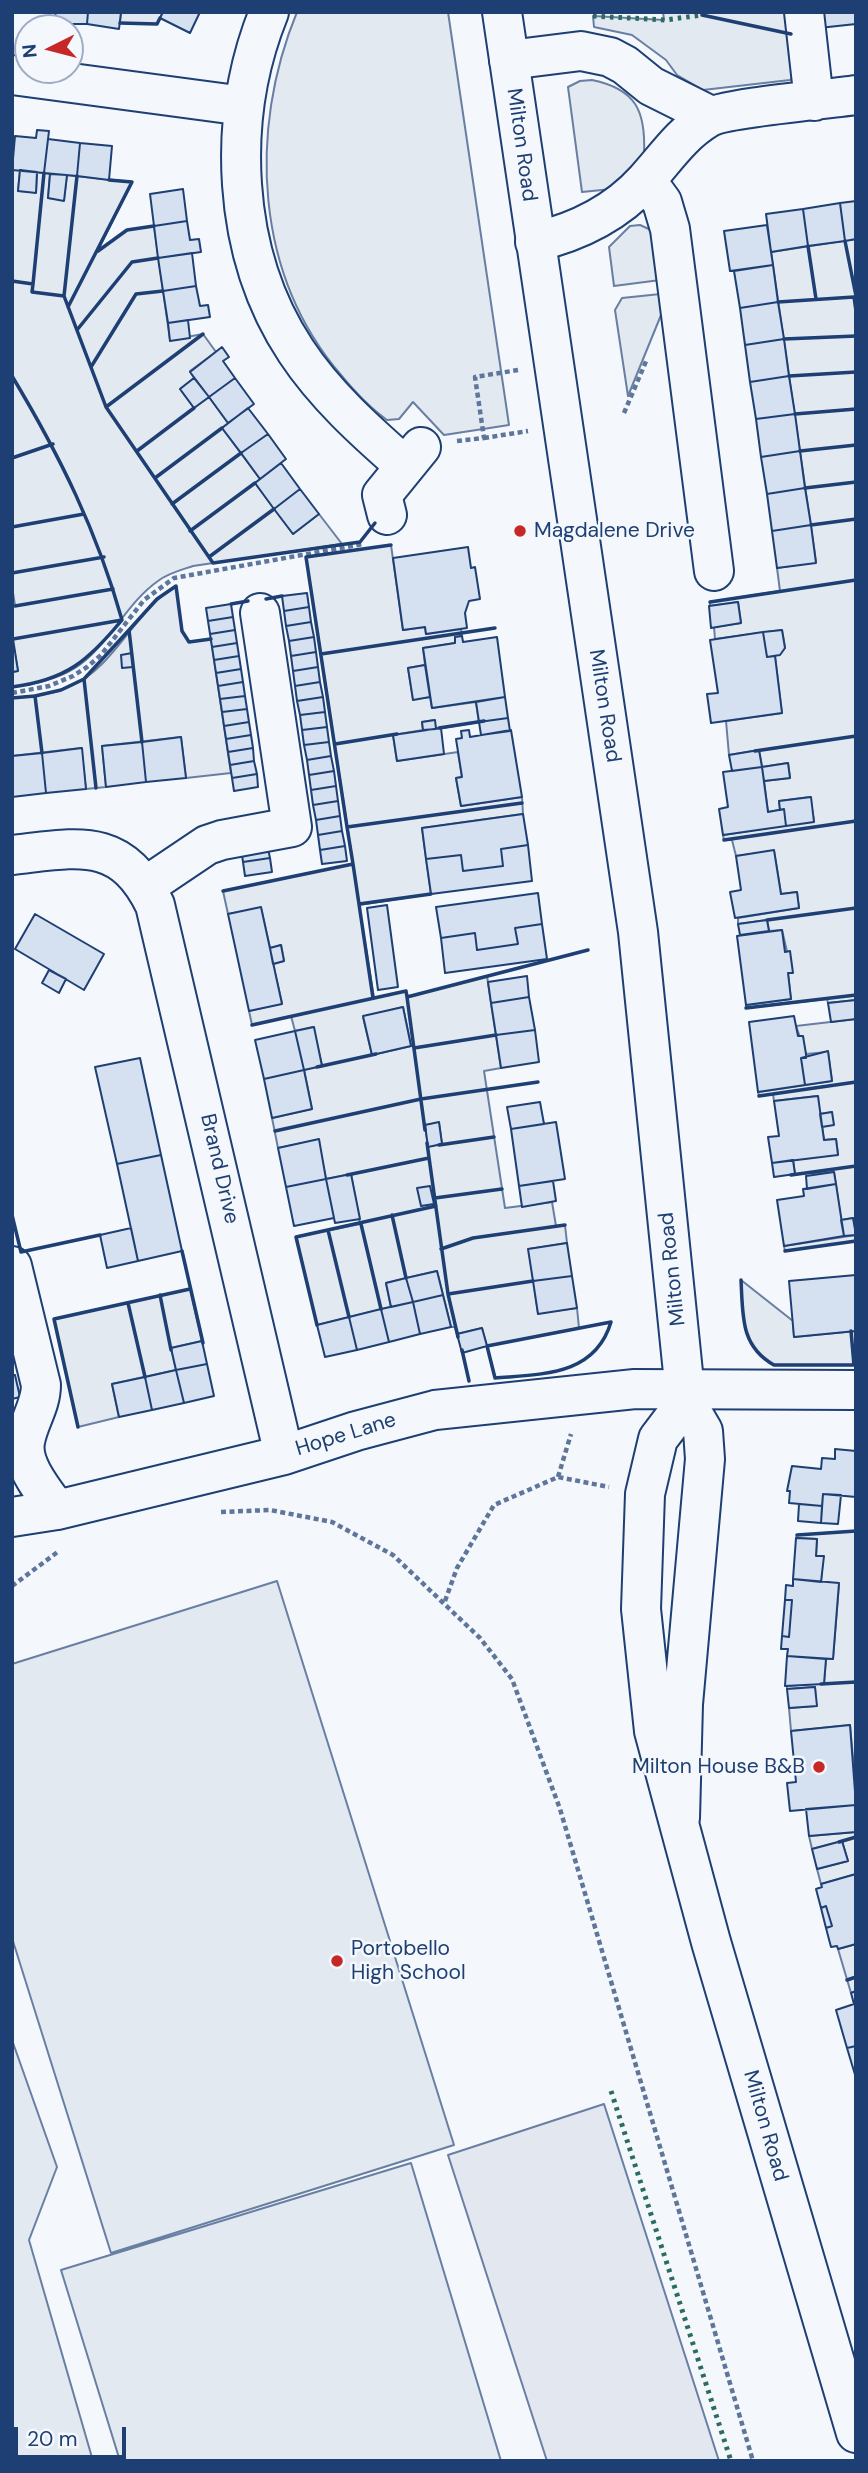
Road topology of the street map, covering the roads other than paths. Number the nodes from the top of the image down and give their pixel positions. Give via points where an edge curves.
1 (269, 12) edge
2 (502, 12) edge
3 (804, 12) edge
4 (509, 60) junction
5 (12, 75) edge
6 (652, 86) junction
7 (856, 95) edge
8 (814, 101) junction
9 (244, 106) junction
10 (711, 116) junction
11 (655, 168) junction
12 (534, 242) junction
13 (387, 515) road end
14 (714, 571) dead end
15 (260, 613) dead end
16 (12, 855) edge
17 (146, 886) junction
18 (12, 1266) edge
19 (856, 1391) edge
20 (686, 1395) junction
21 (284, 1455) junction
22 (57, 1510) junction
23 (12, 1517) edge
24 (680, 1818) junction
25 (856, 2433) edge

1 - 9 street
2 - 4 street, Milton Road
3 - 8 street
4 - 6 street via 587,51 625,65
4 - 12 street, Milton Road
5 - 9 street
6 - 10 street
6 - 11 street via 662,113
7 - 8 street
8 - 10 street
9 - 13 street via 243,201 272,307 294,349 320,383 368,433 413,456 382,495
10 - 11 street
11 - 12 street via 620,205 596,220
11 - 14 street via 670,229
12 - 20 street, Milton Road via 638,932
15 - 17 street via 292,827 207,845
16 - 17 street, Brand Drive via 99,850 135,872
17 - 21 street, Brand Drive via 162,926
18 - 22 street via 41,1385 41,1401 24,1443 29,1464
19 - 20 street, Hope Lane
20 - 21 street, Hope Lane via 635,1389 435,1410
20 - 24 street, Milton Road via 703,1432 705,1459 684,1692
20 - 24 street, Milton Road via 658,1439 645,1494 641,1609 654,1731
21 - 22 street, Hope Lane
22 - 23 street, Hope Lane
24 - 25 street, Milton Road via 711,1942

